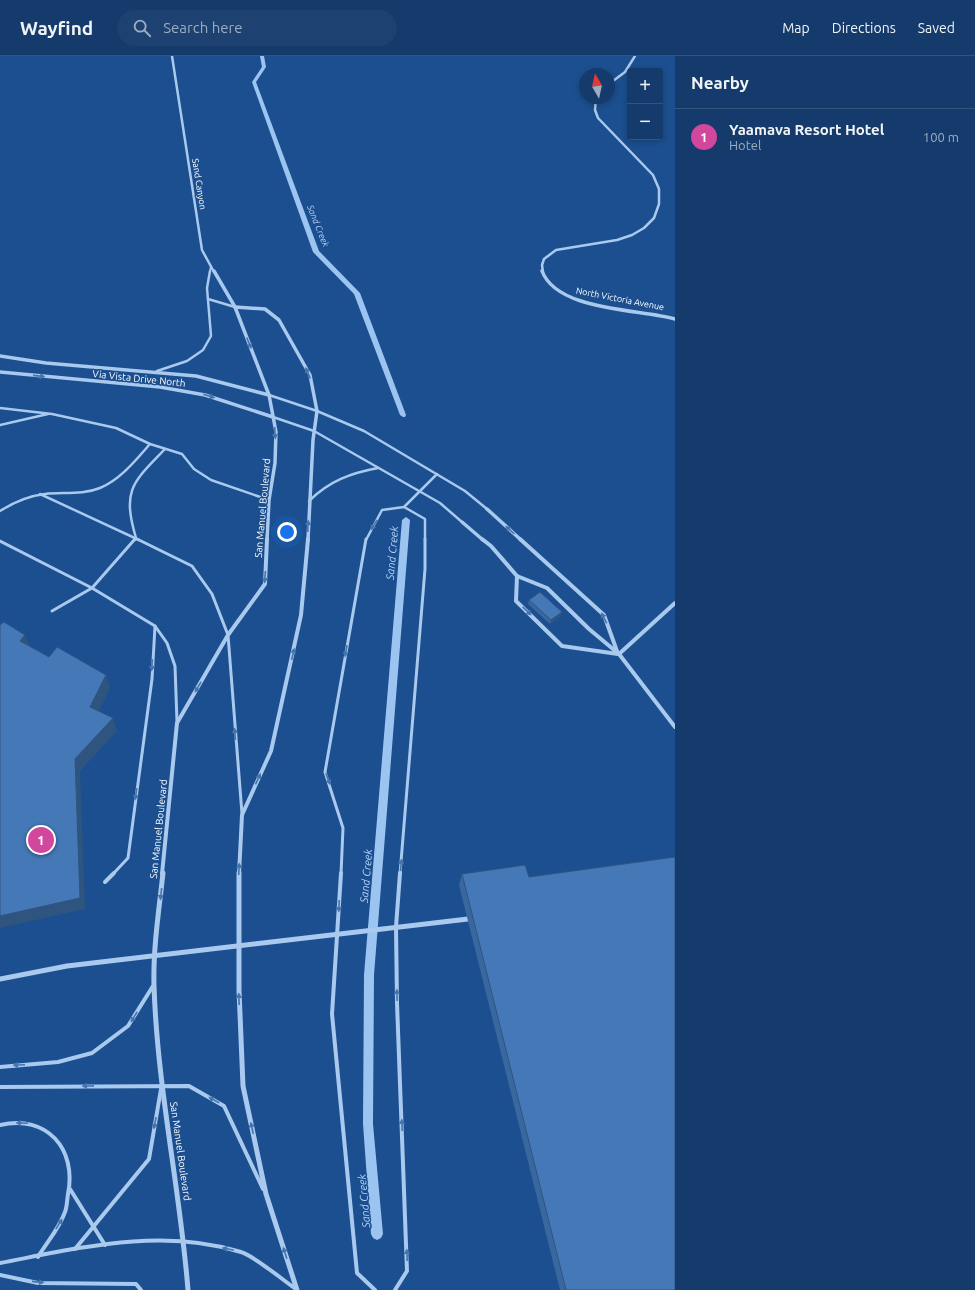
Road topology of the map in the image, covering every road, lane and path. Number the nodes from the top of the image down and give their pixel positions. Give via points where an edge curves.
1 (172, 56) edge
2 (635, 56) edge
3 (615, 80) edge
4 (594, 104) edge
5 (211, 266) junction
6 (208, 298) junction
7 (235, 306) junction
8 (675, 319) edge
9 (0, 356) edge
10 (145, 371) junction
11 (0, 372) edge
12 (269, 395) junction
13 (0, 408) edge
14 (316, 411) junction
15 (52, 414) junction
16 (273, 417) junction
17 (0, 425) edge
18 (314, 431) junction
19 (150, 444) junction
20 (165, 449) junction
21 (378, 468) junction
22 (437, 474) junction
23 (420, 491) junction
24 (40, 494) junction
25 (269, 500) junction
26 (309, 501) junction
27 (404, 507) junction
28 (487, 509) joint
29 (0, 511) edge
30 (462, 522) joint
31 (136, 538) junction
32 (0, 540) edge
33 (517, 576) junction
34 (92, 588) junction
35 (675, 603) edge
36 (52, 612) dead end
37 (155, 626) junction
38 (228, 635) junction
39 (619, 654) junction
40 (177, 723) junction
41 (675, 727) edge
42 (242, 815) junction
43 (105, 882) dead end
44 (468, 919) edge
45 (396, 928) junction
46 (338, 934) junction
47 (0, 979) edge
48 (154, 984) junction
49 (0, 1067) edge
50 (162, 1085) junction
51 (0, 1087) edge
52 (0, 1126) edge
53 (70, 1189) junction
54 (266, 1194) junction
55 (93, 1227) junction
56 (184, 1240) junction
57 (105, 1245) junction
58 (75, 1249) junction
59 (38, 1257) junction
60 (0, 1263) edge
61 (0, 1275) edge
62 (141, 1290) edge
63 (188, 1290) edge
64 (297, 1290) edge
65 (375, 1290) edge
66 (395, 1290) edge

1 - 5 street, Sand Canyon via 202,250
2 - 3 street via 625,72
4 - 8 street, North Victoria Avenue via 598,118 653,175 659,185 658,209 647,226 630,237 556,250 546,256 541,263 542,272 555,289 570,298
5 - 6 lane
5 - 7 street, Sand Canyon
6 - 7 lane
6 - 10 lane via 211,336 203,350 187,361 160,372
7 -> 12 street, Sand Canyon
14 -> 7 street via 310,375 279,320 265,309
9 - 10 street, Via Vista Drive North via 77,366
10 - 12 street, Via Vista Drive North via 231,383
11 -> 16 street, Via Vista Drive North via 205,394
12 - 14 lane
12 - 16 street, San Manuel Boulevard
13 - 15 lane
14 - 18 street
14 - 22 lane via 364,431
15 - 17 lane
15 - 19 lane via 116,428
16 - 18 lane
16 -> 25 street, San Manuel Boulevard via 276,432 275,463
18 - 21 lane
18 - 26 street
19 - 20 lane
19 - 24 lane via 122,474 95,490
20 - 25 lane via 182,454 194,469 211,480
20 - 31 lane via 135,480 129,492 129,516
21 - 23 lane
21 - 26 lane via 343,475 321,488
22 - 23 lane
22 - 28 lane via 465,491
23 - 27 lane
23 - 30 lane via 440,503
24 - 29 lane via 13,501
24 - 31 lane
25 -> 38 street, San Manuel Boulevard via 265,584
42 -> 26 street via 271,751 301,615 308,559
45 -> 27 lane via 425,569 425,519
27 -> 46 lane via 382,510 366,538 325,772 343,828
39 -> 28 street via 604,615
30 - 33 street via 491,546
31 - 34 lane
31 - 38 lane via 192,566 212,594
32 - 34 lane
33 - 39 street via 547,588
33 -> 39 street via 516,601 562,646
34 - 36 lane
34 - 37 lane
35 - 39 street
37 - 40 lane via 167,643 175,666
37 -> 43 lane via 152,679 128,858
38 -> 40 street, San Manuel Boulevard
42 -> 38 lane
39 - 41 street
40 -> 48 street, San Manuel Boulevard
54 -> 42 street via 243,1086 238,888
44 - 45 street, bridge
45 - 46 street, bridge
66 -> 45 lane via 408,1271
46 - 47 street, bridge via 67,966
46 - 65 lane via 332,1014 357,1273
48 -> 49 lane via 128,1026 92,1052 58,1062
48 - 50 street, San Manuel Boulevard
50 -> 51 lane
54 -> 50 lane via 224,1106 189,1086
50 -> 55 lane via 149,1159
50 - 56 street, San Manuel Boulevard
53 -> 52 lane via 68,1156 58,1140 44,1128 26,1122
53 - 55 lane
59 -> 53 lane via 65,1214
64 -> 54 street
55 - 57 lane
55 - 58 lane
56 - 57 lane via 142,1240
56 - 63 street, San Manuel Boulevard
64 -> 56 lane via 242,1252
57 - 58 lane
58 - 59 lane
59 - 60 lane
61 -> 62 lane via 38,1282 136,1284

